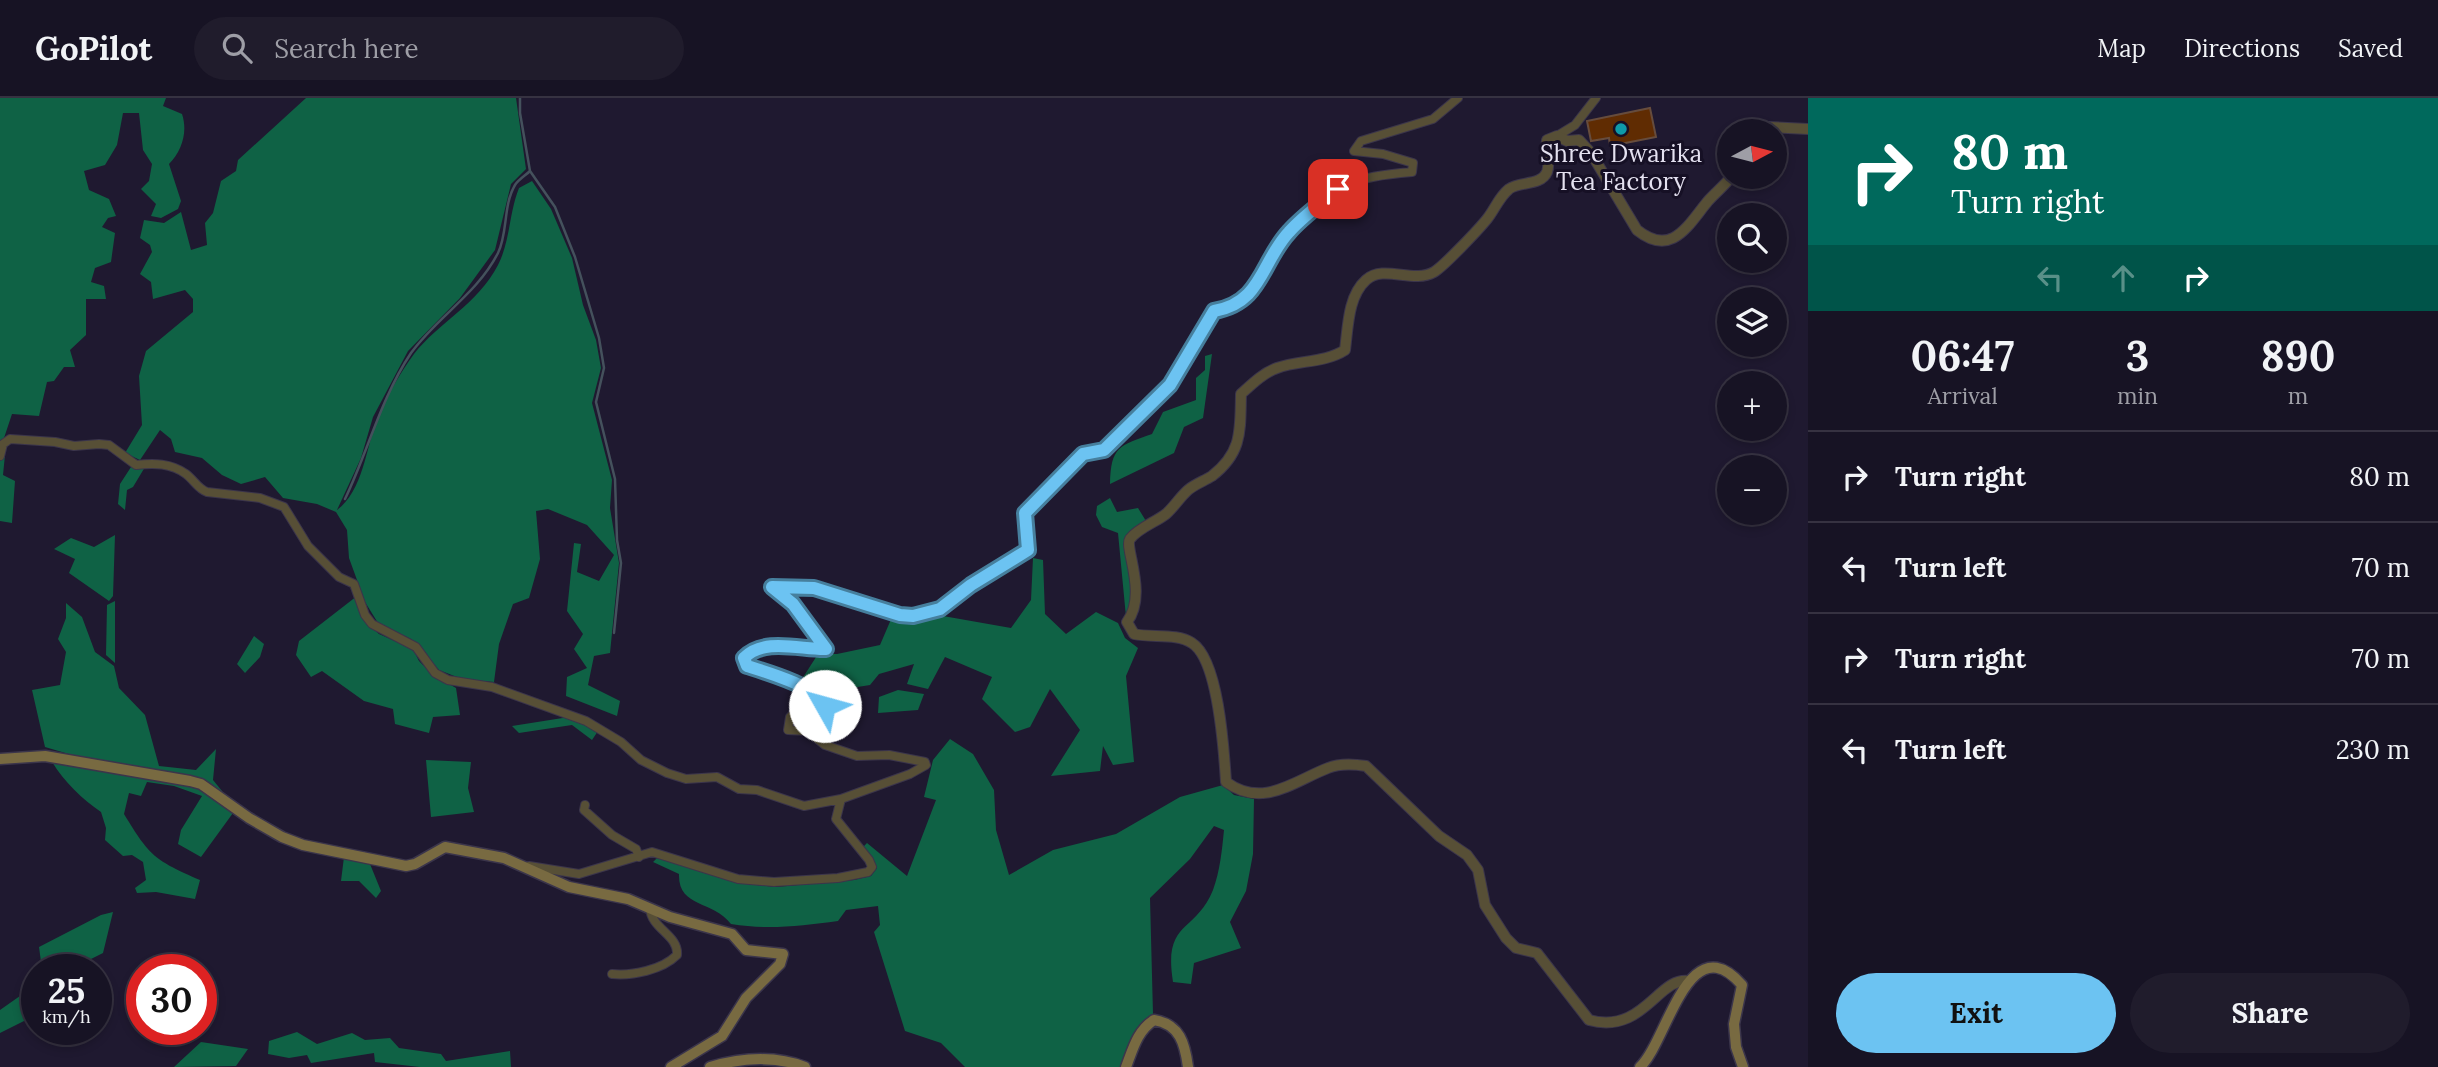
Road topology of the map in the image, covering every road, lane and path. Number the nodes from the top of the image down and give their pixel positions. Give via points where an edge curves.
1 (1458, 98) edge
2 (1594, 100) edge
3 (1787, 128) edge
4 (1808, 129) edge
5 (1557, 136) junction
6 (1719, 189) edge
7 (0, 456) edge
8 (0, 759) edge
9 (841, 799) junction
10 (584, 805) dead end
11 (639, 857) junction
12 (518, 864) junction
13 (650, 908) junction
14 (612, 974) dead end
15 (1689, 981) junction
16 (671, 1067) edge
17 (710, 1067) edge
18 (804, 1067) edge
19 (1126, 1067) edge
20 (1188, 1067) edge
21 (1640, 1067) edge
22 (1743, 1067) edge

1 - 9 street via 1433,119 1361,141 1354,151 1413,163 1412,172 1384,174 1338,189 1287,233 1251,294 1231,309 1214,311 1170,385 1104,450 1083,454 1025,513 1028,550 1020,557 940,609 913,616 814,588 772,587 793,604 826,646 823,650 793,645 749,653 744,658 747,666 791,681 824,702 822,710 803,704 790,717 788,730 807,731 825,745 857,756 889,754 926,765
2 - 5 street via 1576,125
3 - 4 street
5 - 6 street via 1579,140 1591,153 1637,230 1647,238 1660,240 1685,232
5 - 15 street via 1547,140 1547,172 1540,180 1511,188 1433,273 1386,273 1369,276 1359,286 1345,350 1335,357 1276,368 1241,394 1242,427 1227,463 1130,538 1137,583 1134,613 1127,622 1134,634 1191,642 1201,651 1220,710 1226,782 1237,789 1264,793 1297,785 1327,768 1366,766 1439,836 1467,855 1478,870 1485,905 1506,938 1516,948 1536,953 1589,1020 1620,1020 1643,1011 1671,984
7 - 9 street via 10,439 109,445 136,465 157,463 184,472 201,490 260,498 284,507 308,546 354,584 372,624 416,647 435,673 448,680 492,687 586,721 641,760 686,779 717,776 739,789 757,790 804,806
8 - 12 main road via 45,756 190,780 282,837 393,865 415,864 445,847
9 - 11 street via 836,819 869,860 873,867 868,872 774,882 738,879 664,854
10 - 11 street via 601,826 636,849
11 - 12 street via 579,874
12 - 13 main road via 569,887
13 - 14 street via 652,920 675,942 677,955 628,975
13 - 16 main road via 732,934 746,950 779,952 783,958 746,998 722,1036
15 - 21 main road via 1649,1059
15 - 22 main road via 1711,969 1731,972 1742,985 1734,1024
17 - 18 main road via 768,1059
19 - 20 main road via 1139,1035 1154,1020 1174,1028 1186,1048

